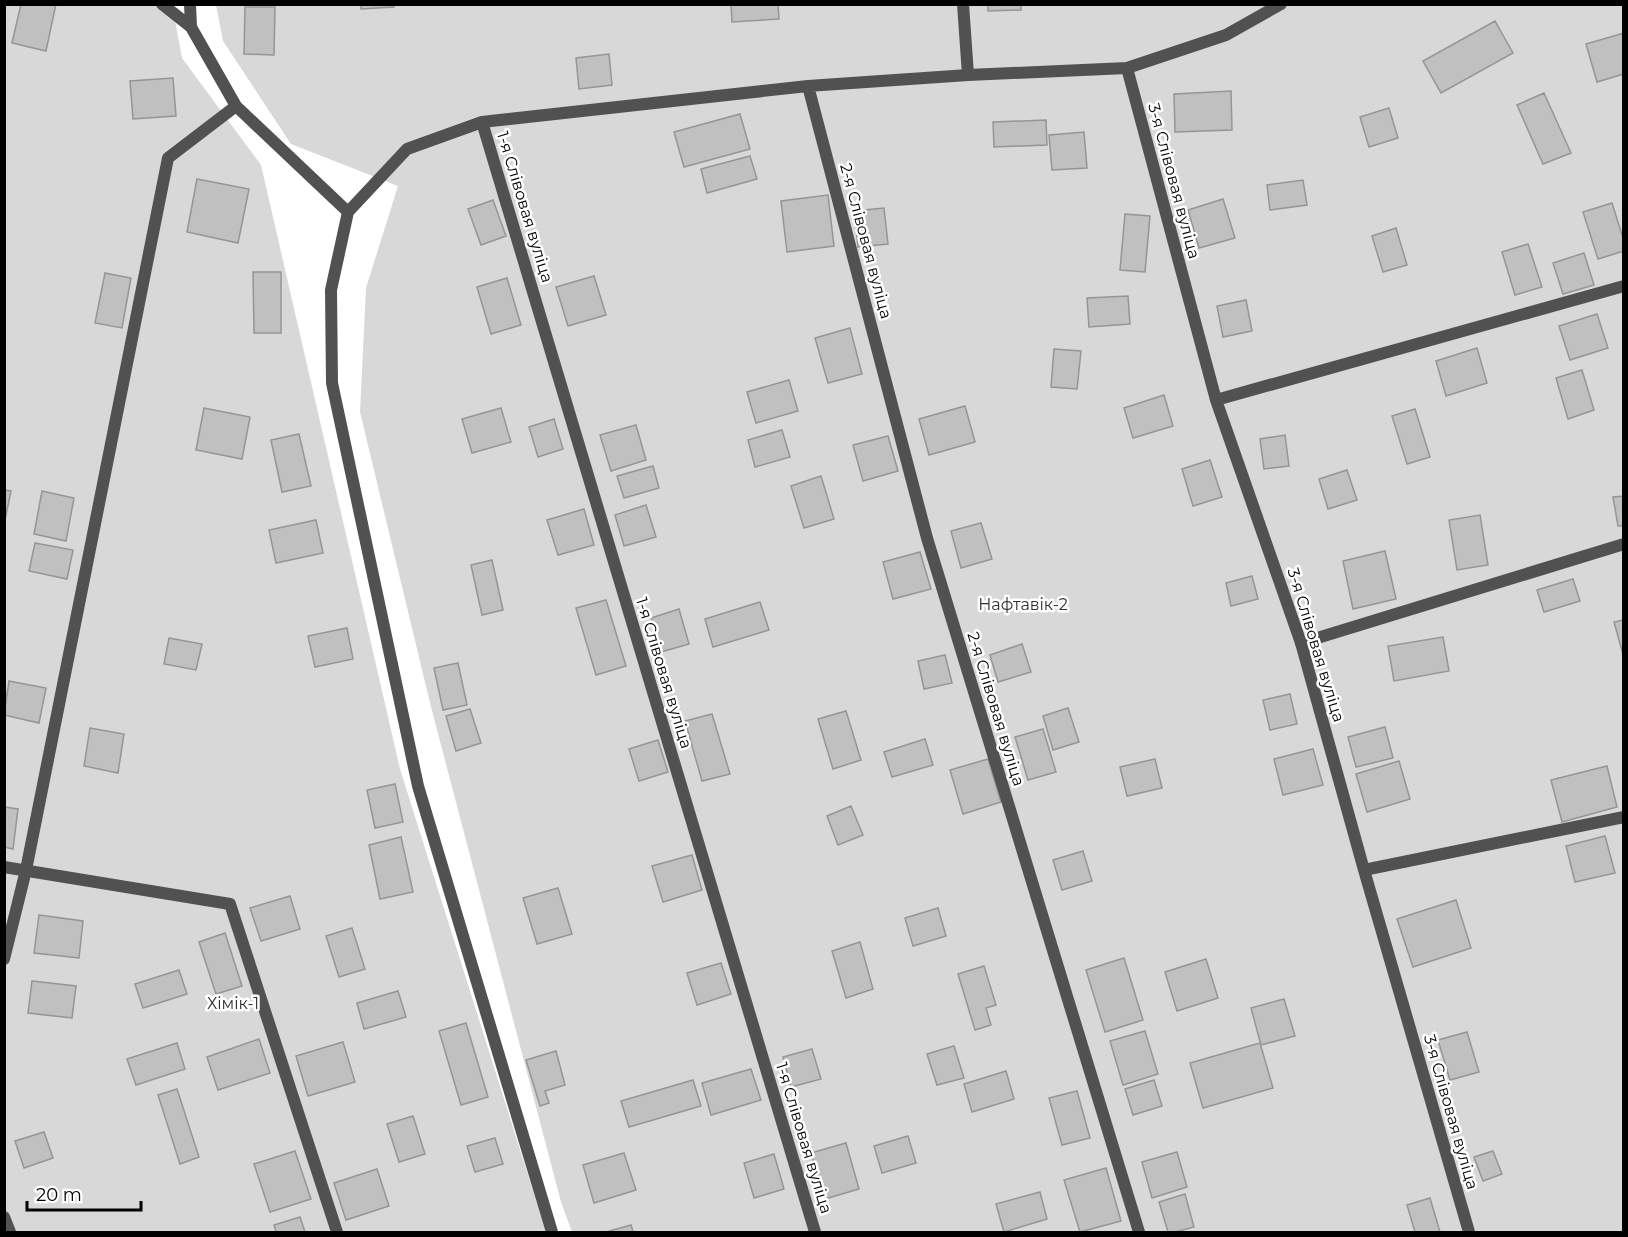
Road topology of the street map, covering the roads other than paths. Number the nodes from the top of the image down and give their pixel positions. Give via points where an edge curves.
1 (162, 4) edge
2 (189, 4) edge
3 (963, 4) edge
4 (1281, 4) edge
5 (191, 27) junction
6 (1127, 68) junction
7 (968, 75) junction
8 (808, 86) junction
9 (236, 106) junction
10 (482, 122) junction
11 (348, 212) junction
12 (1623, 286) edge
13 (1216, 400) junction
14 (1623, 544) edge
15 (1301, 643) junction
16 (1623, 817) edge
17 (4, 867) edge
18 (26, 870) junction
19 (1364, 870) junction
20 (4, 959) edge
21 (4, 1217) edge
22 (10, 1233) edge
23 (337, 1233) edge
24 (552, 1233) edge
25 (815, 1233) edge
26 (1139, 1233) edge
27 (1469, 1233) edge

1 - 5 street
2 - 5 street
3 - 7 street
4 - 6 street via 1226,35
5 - 9 street
6 - 7 street
6 - 13 street, 3-я Слівовая вуліца
7 - 8 street
8 - 10 street
8 - 26 street, 2-я Слівовая вуліца via 927,538
9 - 11 street
9 - 18 street via 168,158
10 - 11 street via 407,149
10 - 25 street, 1-я Слівовая вуліца
11 - 24 street via 331,290 332,383 418,786
12 - 13 street
13 - 15 street, 3-я Слівовая вуліца
14 - 15 street
15 - 19 street, 3-я Слівовая вуліца
16 - 19 street
17 - 18 street
18 - 20 street
18 - 23 street via 230,904
19 - 27 street, 3-я Слівовая вуліца
21 - 22 street

